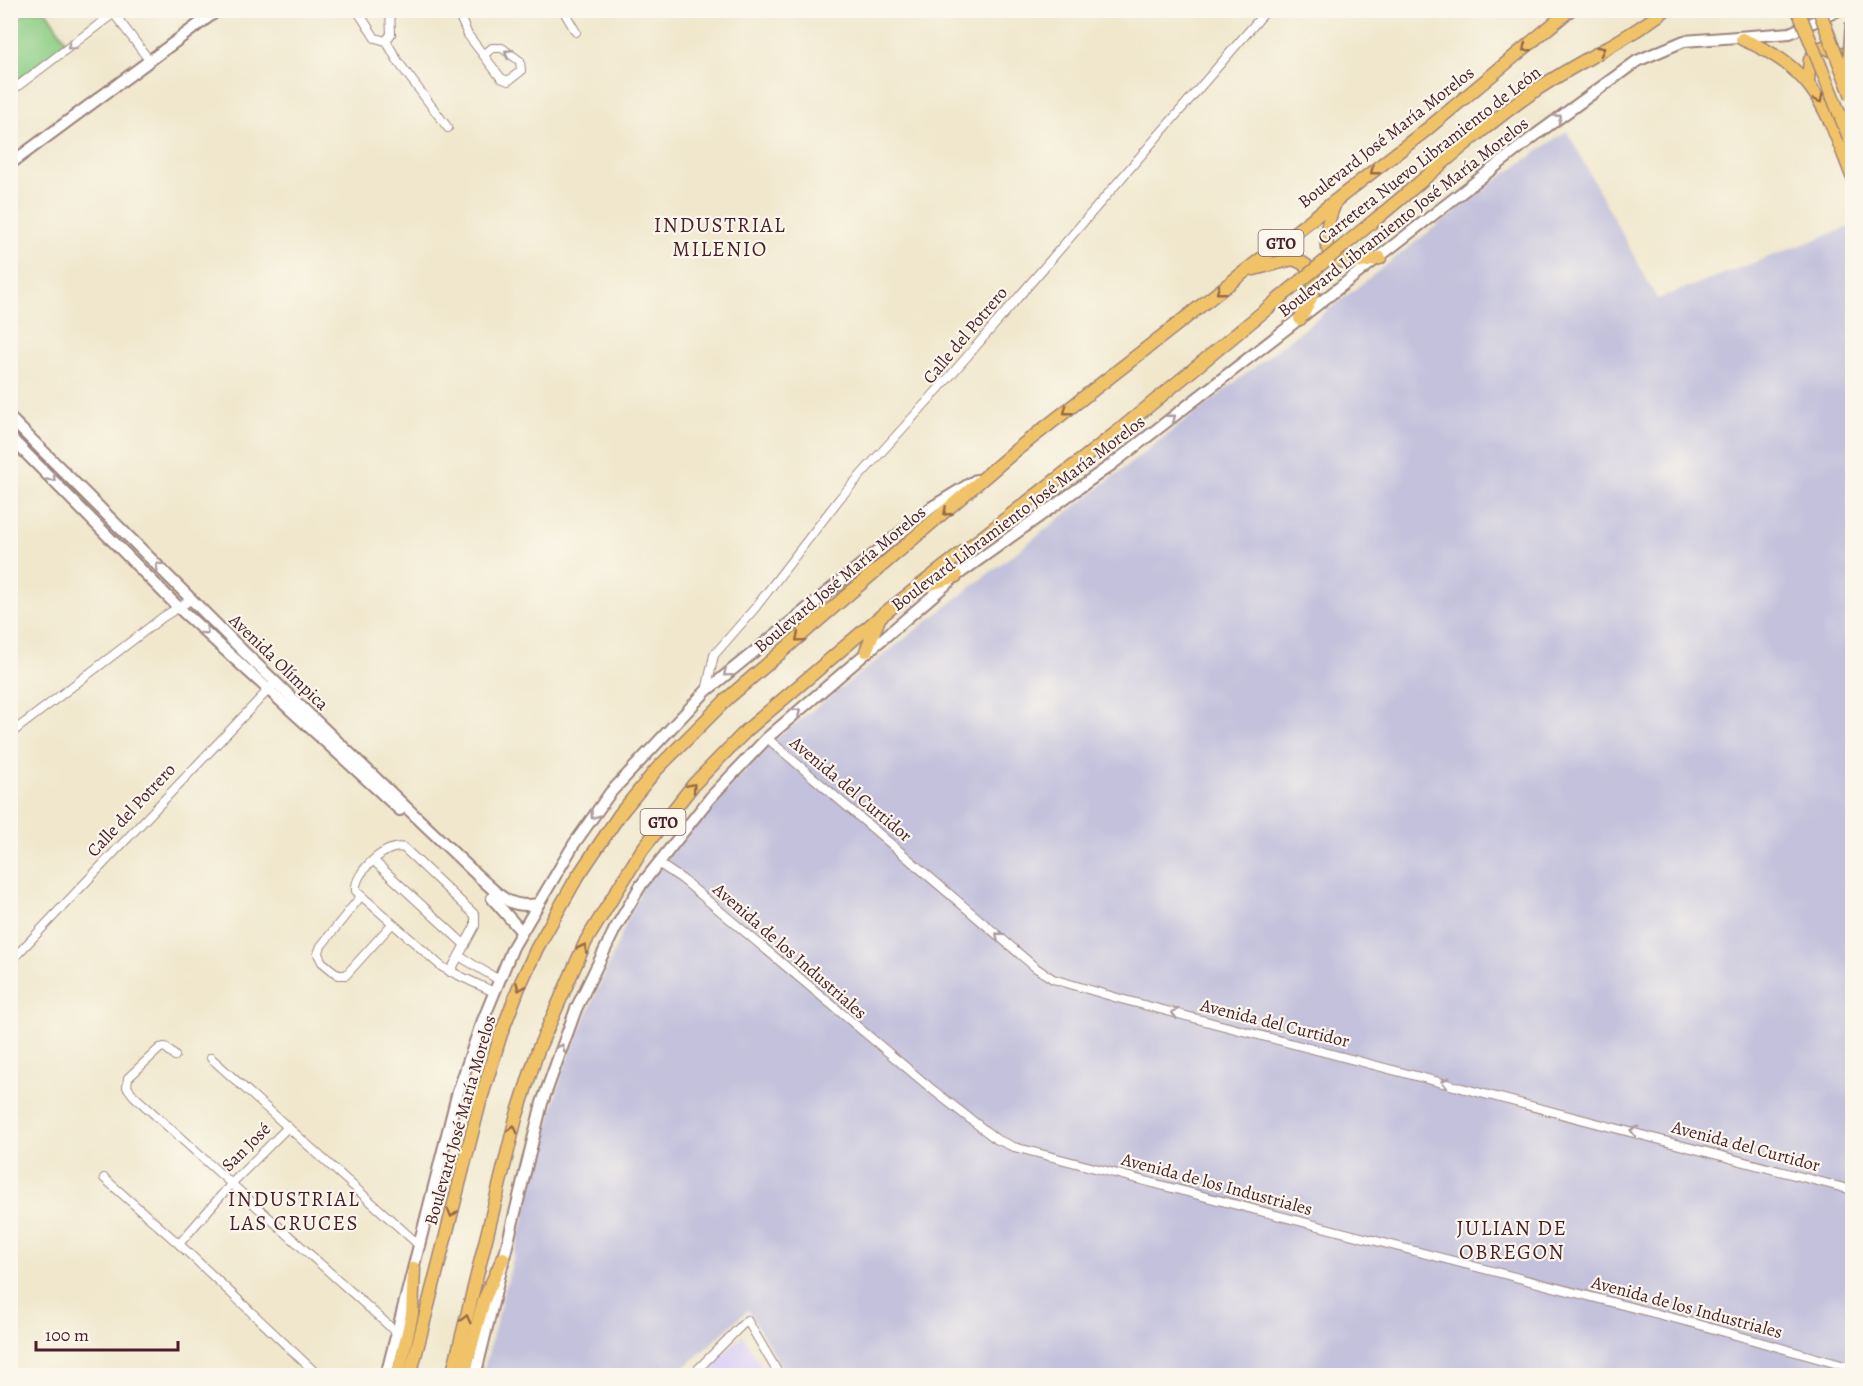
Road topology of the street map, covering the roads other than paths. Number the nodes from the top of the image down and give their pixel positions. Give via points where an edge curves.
1 (218, 10) edge
2 (357, 10) edge
3 (390, 10) edge
4 (563, 10) edge
5 (1267, 10) edge
6 (1570, 10) edge
7 (1665, 10) edge
8 (1798, 10) edge
9 (1819, 10) edge
10 (1839, 10) edge
11 (114, 12) edge
12 (460, 12) edge
13 (1852, 23) edge
14 (576, 32) dead end
15 (1742, 39) junction
16 (386, 41) junction
17 (484, 55) junction
18 (149, 60) junction
19 (1850, 80) edge
20 (1808, 81) junction
21 (10, 92) edge
22 (1852, 96) edge
23 (448, 128) dead end
24 (1852, 148) edge
25 (10, 164) edge
26 (1852, 176) edge
27 (1336, 201) junction
28 (1380, 258) junction
29 (1244, 272) junction
30 (1300, 319) junction
31 (10, 417) edge
32 (26, 432) junction
33 (12, 440) edge
34 (990, 472) junction
35 (956, 576) junction
36 (915, 589) junction
37 (192, 599) junction
38 (178, 606) junction
39 (881, 616) junction
40 (866, 651) junction
41 (272, 686) junction
42 (706, 691) junction
43 (10, 734) edge
44 (767, 738) junction
45 (375, 861) junction
46 (658, 863) junction
47 (361, 896) junction
48 (538, 904) junction
49 (392, 924) junction
50 (521, 931) junction
51 (465, 945) junction
52 (459, 956) junction
53 (10, 962) edge
54 (450, 972) junction
55 (499, 980) junction
56 (494, 992) junction
57 (175, 1056) dead end
58 (211, 1058) dead end
59 (288, 1127) junction
60 (104, 1178) dead end
61 (232, 1183) junction
62 (1852, 1190) edge
63 (179, 1244) junction
64 (420, 1246) junction
65 (503, 1258) junction
66 (414, 1268) junction
67 (397, 1333) junction
68 (1852, 1368) edge
69 (319, 1376) edge
70 (386, 1376) edge
71 (398, 1376) edge
72 (410, 1376) edge
73 (452, 1376) edge
74 (463, 1376) edge
75 (475, 1376) edge
76 (691, 1376) edge
77 (780, 1376) edge

1 - 18 street
2 - 16 street via 375,38
3 - 16 street via 391,34
4 - 14 street
5 - 42 street, Calle del Potrero via 937,392 840,498 714,655
6 -> 27 main road, Boulevard José María Morelos / GTO
36 -> 7 main road, Carretera Nuevo Libramiento de León / GTO, bridge via 1116,433 1531,93
8 - 24 main road, bridge
9 - 19 main road, bridge
10 - 15 street, Boulevard Libramiento José María Morelos via 1801,30
11 - 18 street
11 -> 21 street
12 - 17 street via 468,35
13 - 19 main road, bridge
15 - 20 main road via 1780,56
28 -> 15 street, Boulevard Libramiento José María Morelos via 1637,61 1684,41
16 - 23 street
17 -> 17 street via 505,81 521,71 520,62 502,48 492,48
18 - 25 street
19 - 20 main road via 1842,56 1824,47 1812,55
19 - 22 main road, bridge
20 -> 26 main road via 1822,103
27 - 28 main road via 1325,229 1328,252 1348,264
27 - 29 main road, Boulevard José María Morelos / GTO
28 - 30 street, Boulevard Libramiento José María Morelos
29 - 30 main road via 1286,260 1308,267 1315,284 1311,302
29 -> 34 main road, Boulevard José María Morelos / GTO
35 -> 30 street, Boulevard Libramiento José María Morelos via 1111,465
31 - 32 street, Avenida Olímpica
32 - 33 street
37 -> 32 street, Avenida Olímpica
33 -> 38 street, Avenida Olímpica
34 -> 42 street via 932,507
34 -> 72 main road, Boulevard José María Morelos / GTO via 728,698 656,770 596,848 537,948 501,1034
35 - 36 main road
35 - 40 street, Boulevard Libramiento José María Morelos
36 - 39 main road, GTO
37 - 38 street
37 - 41 street, Avenida Olímpica
38 -> 41 street, Avenida Olímpica
38 - 43 street
39 - 40 main road
73 -> 39 main road, GTO via 524,1091 553,1013 592,931 642,850 694,784 747,730
44 -> 40 street, Boulevard Libramiento José María Morelos
41 - 48 street, Avenida Olímpica via 503,899 517,906
41 - 50 street, Avenida Olímpica via 502,907
41 - 53 street, Calle del Potrero
42 -> 48 street via 610,793
44 - 46 street, Boulevard Libramiento José María Morelos via 710,798
62 -> 44 street, Avenida del Curtidor via 1053,979
45 - 47 street via 357,880 356,891
45 - 51 street
45 - 51 street via 390,849 402,847 435,876 477,919
65 -> 46 street, Boulevard Libramiento José María Morelos via 542,1103 560,1049 611,936
46 - 68 street, Avenida de los Industriales via 933,1090 996,1139 1014,1147
47 - 49 street
47 - 49 street via 321,946 318,954 322,962 338,975 345,975
48 - 50 street
49 - 54 street
50 - 55 street
51 - 52 street
52 - 54 street
52 - 55 street
54 - 56 street
55 - 56 street
56 - 64 street via 457,1095
57 - 61 street via 165,1047 160,1048 128,1078 127,1087
58 - 59 street
59 - 61 street, San José
59 - 64 street
60 - 63 street
61 - 63 street, San José
61 - 67 street
63 - 69 street
64 - 66 street
65 - 74 main road via 484,1300
65 - 75 street, Boulevard Libramiento José María Morelos
66 - 67 street
66 - 71 main road via 412,1314
67 - 70 street
76 - 77 street via 747,1320

